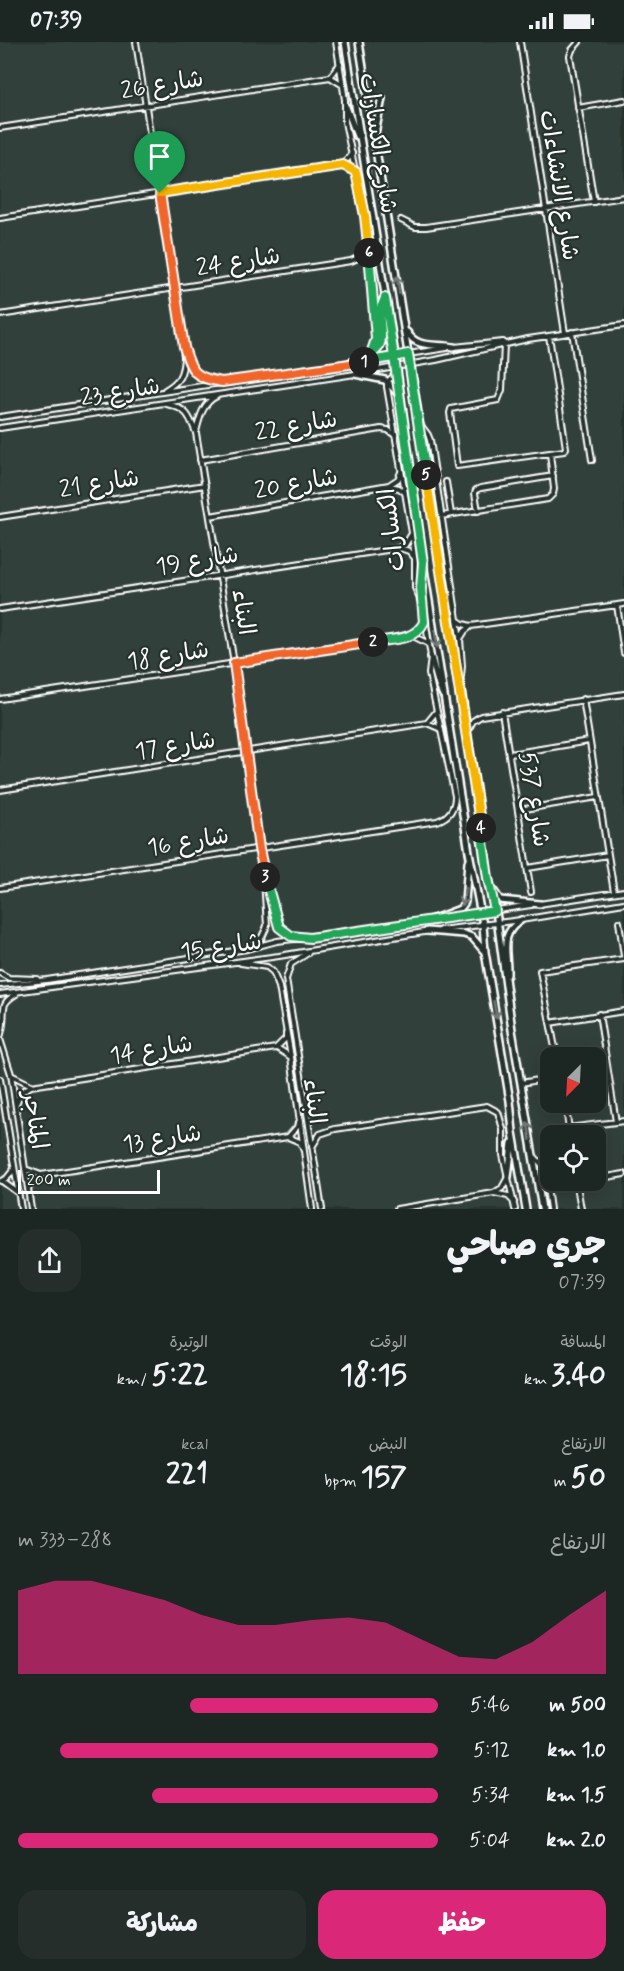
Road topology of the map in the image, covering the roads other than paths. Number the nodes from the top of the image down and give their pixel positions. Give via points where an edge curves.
1 (136, 42) edge
2 (336, 42) edge
3 (345, 42) edge
4 (359, 42) edge
5 (520, 42) edge
6 (579, 42) edge
7 (340, 64) junction
8 (330, 77) junction
9 (343, 85) junction
10 (382, 98) dead end
11 (624, 100) edge
12 (145, 105) junction
13 (346, 107) junction
14 (578, 108) junction
15 (0, 128) edge
16 (375, 141) junction
17 (360, 142) junction
18 (352, 153) junction
19 (343, 165) junction
20 (356, 172) junction
21 (160, 193) junction
22 (624, 197) edge
23 (594, 202) junction
24 (546, 209) junction
25 (0, 218) edge
26 (401, 220) dead end
27 (368, 247) junction
28 (174, 289) junction
29 (385, 298) junction
30 (0, 315) edge
31 (404, 323) junction
32 (624, 325) edge
33 (572, 332) junction
34 (565, 333) junction
35 (549, 336) junction
36 (528, 339) junction
37 (504, 344) junction
38 (184, 347) junction
39 (454, 347) junction
40 (371, 354) junction
41 (408, 354) junction
42 (394, 357) junction
43 (347, 364) junction
44 (410, 364) junction
45 (395, 367) junction
46 (355, 374) junction
47 (396, 374) junction
48 (387, 381) junction
49 (222, 382) junction
50 (162, 392) junction
51 (224, 394) junction
52 (399, 394) junction
53 (163, 403) junction
54 (0, 417) edge
55 (418, 422) junction
56 (0, 428) edge
57 (196, 433) junction
58 (396, 436) junction
59 (550, 453) junction
60 (200, 460) junction
61 (592, 460) dead end
62 (402, 470) junction
63 (553, 476) junction
64 (446, 482) dead end
65 (205, 485) junction
66 (389, 486) junction
67 (406, 494) junction
68 (478, 511) junction
69 (451, 514) junction
70 (210, 516) junction
71 (441, 516) junction
72 (0, 517) edge
73 (412, 533) junction
74 (400, 548) junction
75 (415, 559) junction
76 (423, 563) junction
77 (220, 575) junction
78 (445, 590) junction
79 (624, 604) edge
80 (617, 605) junction
81 (423, 606) junction
82 (0, 609) edge
83 (455, 609) junction
84 (457, 620) junction
85 (424, 622) junction
86 (471, 626) junction
87 (413, 636) junction
88 (460, 639) junction
89 (429, 646) junction
90 (624, 653) edge
91 (431, 657) junction
92 (234, 663) junction
93 (460, 683) junction
94 (624, 694) edge
95 (0, 699) edge
96 (583, 699) junction
97 (446, 701) junction
98 (437, 710) junction
99 (502, 712) junction
100 (427, 723) junction
101 (441, 729) junction
102 (467, 731) junction
103 (589, 741) junction
104 (246, 752) junction
105 (510, 754) junction
106 (0, 790) edge
107 (598, 798) junction
108 (519, 810) junction
109 (450, 813) joint
110 (259, 849) junction
111 (469, 852) junction
112 (608, 855) junction
113 (528, 868) junction
114 (263, 869) junction
115 (488, 878) junction
116 (0, 888) edge
117 (624, 891) edge
118 (531, 892) dead end
119 (614, 892) junction
120 (624, 903) edge
121 (540, 904) junction
122 (495, 911) junction
123 (481, 912) junction
124 (431, 920) junction
125 (520, 920) junction
126 (619, 922) dead end
127 (497, 923) junction
128 (483, 925) junction
129 (428, 932) junction
130 (310, 938) junction
131 (247, 949) junction
132 (313, 951) junction
133 (485, 952) junction
134 (624, 958) edge
135 (230, 963) junction
136 (0, 973) edge
137 (46, 980) junction
138 (0, 985) edge
139 (507, 988) junction
140 (18, 992) junction
141 (0, 994) edge
142 (624, 1011) edge
143 (599, 1014) junction
144 (550, 1023) junction
145 (285, 1033) junction
146 (0, 1038) edge
147 (555, 1047) edge
148 (276, 1048) junction
149 (291, 1057) junction
150 (11, 1074) junction
151 (540, 1080) edge
152 (0, 1081) edge
153 (521, 1083) junction
154 (31, 1086) junction
155 (0, 1099) edge
156 (4, 1103) junction
157 (16, 1104) junction
158 (299, 1119) junction
159 (624, 1120) edge
160 (615, 1122) junction
161 (592, 1125) edge
162 (513, 1132) junction
163 (288, 1137) junction
164 (312, 1147) junction
165 (304, 1151) junction
166 (533, 1155) junction
167 (14, 1169) junction
168 (25, 1169) junction
169 (624, 1174) edge
170 (41, 1175) junction
171 (508, 1177) junction
172 (606, 1177) edge
173 (1, 1181) edge
174 (28, 1188) junction
175 (578, 1191) edge
176 (18, 1193) junction
177 (494, 1193) junction
178 (514, 1202) junction
179 (322, 1208) edge
180 (21, 1209) edge
181 (31, 1209) edge
182 (312, 1209) edge
183 (397, 1209) edge
184 (516, 1209) edge
185 (526, 1209) edge
186 (542, 1209) edge
187 (550, 1209) edge
188 (581, 1209) edge

1 - 12 street
2 - 7 street
3 - 17 street, شارع الكسارات
4 - 16 street, شارع الكسارات
5 - 24 street, شارع الانشاءات
6 - 14 street via 570,56
7 - 8 street
7 - 9 street
8 - 9 street
8 - 12 street, شارع 26
9 - 13 street
10 - 16 street
11 - 14 street
12 - 15 street, شارع 26
12 - 21 street
13 - 17 street
13 - 18 street
14 - 23 street
31 -> 16 street, شارع الكسارات
17 - 29 street, شارع الكسارات
18 - 19 street
18 - 20 street
19 - 20 street
19 - 21 street
20 - 27 street
21 - 25 street
21 - 28 street
22 - 23 street
23 - 24 street
24 - 26 street via 426,227
24 - 34 street, شارع الانشاءات
27 - 28 street, شارع 24 via 362,256 351,261
27 - 40 street via 376,339
28 - 30 street, شارع 24
28 - 38 street
29 - 40 street via 380,312 381,340
29 - 42 street, شارع الكسارات
31 - 39 street via 410,338 418,344
31 - 41 street, شارع الكسارات
32 - 33 street, شارع 23
33 - 34 street, شارع 23
33 - 61 street
34 - 35 street, شارع 23
35 - 36 street, شارع 23
35 - 59 street via 566,448
36 - 37 street, شارع 23
36 - 39 street, شارع 23
37 - 44 street, شارع 23
37 - 59 street via 498,400 452,409 450,413 457,466
38 - 49 street via 194,373
38 - 50 street via 180,376
39 - 41 street, شارع 23
40 - 43 street
41 - 42 street, شارع 23
41 - 44 street, شارع الكسارات
42 - 43 street, شارع 23
42 - 45 street, شارع الكسارات
43 - 49 street, شارع 23
44 - 45 street, شارع 23
44 - 55 street, شارع الكسارات
45 - 46 street, شارع 23
45 - 47 street, شارع الكسارات
46 - 48 street
46 - 51 street, شارع 23
47 - 48 street
47 - 52 street, شارع الكسارات
48 - 52 street
48 - 58 street, الكسارات
49 - 50 street, شارع 23
50 - 54 street, شارع 23
51 - 53 street, شارع 23
51 - 57 street, البناء via 207,404
52 - 76 street, شارع الكسارات
53 - 56 street, شارع 23
53 - 57 street, البناء via 184,411
55 - 71 street, الكسارات via 429,435
55 - 78 street, شارع الكسارات
57 - 60 street, البناء
58 - 60 street, شارع 22 via 381,429
58 - 62 street, الكسارات
59 - 63 street
60 - 65 street, البناء
62 - 66 street
62 - 67 street, الكسارات
63 - 68 street via 553,494 548,499
63 - 68 street via 476,490
64 - 69 street
65 - 70 street, البناء
65 - 72 street, شارع 21
66 - 67 street
66 - 70 street, شارع 20
67 - 73 street, الكسارات
68 - 69 street
69 - 71 street
70 - 77 street, البناء
71 - 83 street, الكسارات
73 - 74 street
73 - 75 street, الكسارات
74 - 75 street
74 - 77 street, شارع 19
75 - 81 street, الكسارات via 415,588
76 - 81 street
76 -> 97 street, شارع الكسارات
77 - 82 street, شارع 19
77 - 92 street, البناء
78 - 83 street
78 - 93 street, شارع الكسارات
79 - 80 street
80 - 86 street
80 - 90 street
81 - 85 street, الكسارات
83 - 84 street, الكسارات
84 - 86 street
84 - 88 street, الكسارات
85 - 87 street
85 - 89 street, الكسارات
86 - 88 street
87 - 89 street
87 - 92 street, شارع 18
88 - 93 street, الكسارات
89 - 91 street, الكسارات
91 - 97 street
91 - 98 street, الكسارات via 429,674
92 - 95 street, شارع 18
92 - 104 street, البناء
93 - 102 street, شارع الكسارات
94 - 96 street
96 - 99 street
96 - 103 street
97 - 111 street, شارع الكسارات
98 - 100 street
98 - 101 street, الكسارات
99 - 102 street via 481,716
99 - 105 street, شارع 537
100 - 101 street
100 - 104 street, شارع 17
101 - 109 street, الكسارات via 455,796
102 - 115 street, شارع الكسارات
103 - 105 street
103 - 107 street
104 - 106 street, شارع 17
104 - 110 street, البناء
105 - 108 street, شارع 537
107 - 108 street
107 - 112 street
108 - 113 street, شارع 537
109 - 110 street, شارع 16 via 437,821
110 - 114 street, البناء
110 - 116 street, شارع 16
111 - 123 street, شارع الكسارات
111 -> 124 street via 465,902 460,909
112 - 113 street
112 - 119 street
113 - 118 street, شارع 537
114 - 130 street, البناء via 279,927 291,936
114 - 131 street, البناء via 267,926 262,937
115 - 121 street via 500,900
115 - 122 street, شارع الكسارات
117 - 119 street, شارع 15
119 - 121 street, شارع 15
120 - 125 street, شارع 15
121 - 122 street, شارع 15
122 - 123 street, شارع 15
122 - 127 street, شارع الكسارات
123 - 124 street, شارع 15
123 - 128 street, شارع الكسارات
124 - 130 street, شارع 15
125 - 127 street, شارع 15
125 - 139 street via 511,926 505,941
126 - 134 street
127 - 128 street, شارع 15
127 - 139 street, شارع الكسارات
128 - 129 street, شارع 15
128 - 133 street, شارع الكسارات
129 - 132 street, شارع 15
129 - 133 street via 464,934
130 - 131 street, شارع 15
131 - 137 street, شارع 15
132 - 135 street, شارع 15
132 - 164 street, البناء via 291,964 286,978
133 -> 162 street, شارع الكسارات
134 - 144 street via 540,971
135 - 140 street, شارع 15
135 - 145 street, البناء via 255,964 273,972
136 - 137 street, شارع 15 via 9,978
137 - 138 street, شارع 15
139 - 153 street, شارع الكسارات
140 - 141 street, شارع 15
140 - 146 street, المناجر via 3,1008
142 - 143 street
143 - 144 street
143 - 160 street
144 - 147 street
145 - 148 street via 286,1038
145 - 149 street, البناء
146 - 150 street, المناجر
148 - 149 street
148 - 154 street, شارع 14
149 - 158 street, البناء
150 - 154 street
150 - 157 street, المناجر
151 - 153 street
152 - 156 street, المناجر
166 -> 153 street, شارع الكسارات
154 - 157 street via 21,1092
155 - 156 street
156 - 167 street, المناجر
157 - 168 street, المناجر
158 - 163 street
158 - 165 street, البناء
159 - 160 street
160 - 161 street
162 - 171 street
162 - 185 street, شارع الكسارات
163 - 165 street via 300,1142
163 - 170 street, شارع 13
164 - 171 street via 320,1134 334,1129 487,1106 498,1113 501,1121
164 - 179 street, البناء
165 - 182 street, البناء
166 - 186 street, شارع الكسارات
166 - 187 street, شارع الكسارات via 544,1167
167 - 173 street
167 - 176 street, المناجر
168 - 170 street, شارع 13
168 - 174 street, المناجر
169 - 172 street
170 - 174 street
171 - 177 street
171 - 178 street
173 - 176 street
174 - 181 street, المناجر
175 - 188 street
176 - 180 street, المناجر
177 - 178 street via 508,1196
177 - 183 street
178 - 184 street

